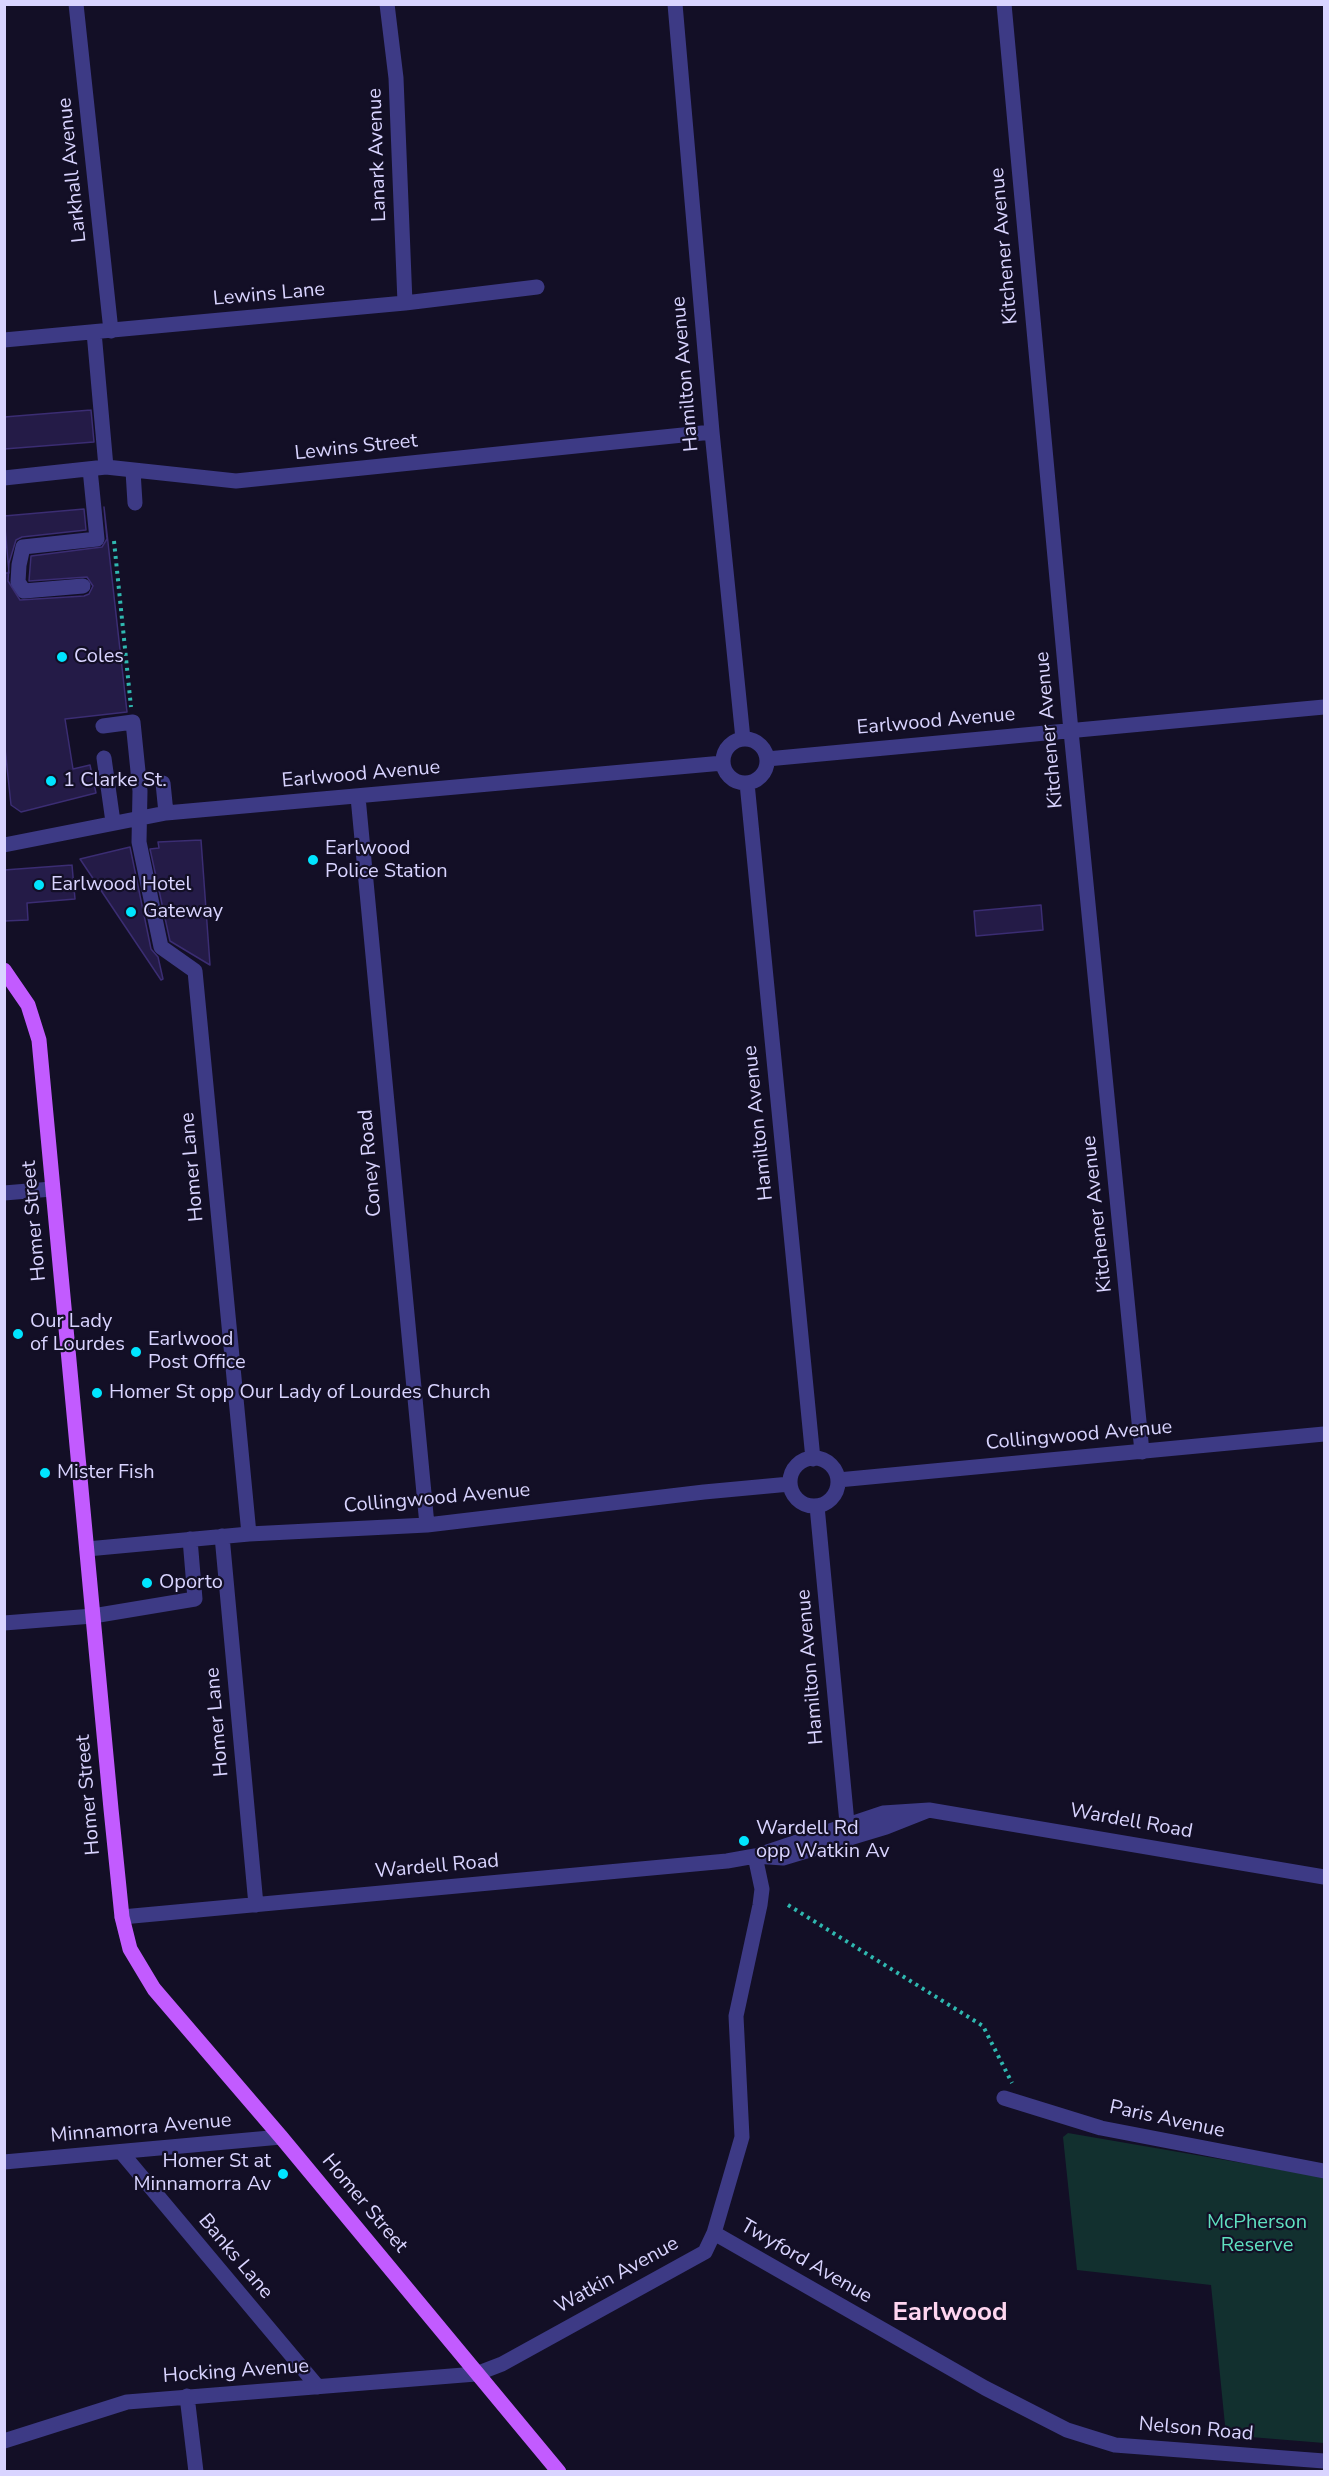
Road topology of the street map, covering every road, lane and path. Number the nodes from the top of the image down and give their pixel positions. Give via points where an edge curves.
1 (76, 4) edge
2 (387, 4) edge
3 (675, 4) edge
4 (1004, 4) edge
5 (537, 287) dead end
6 (405, 303) junction
7 (111, 331) junction
8 (94, 332) junction
9 (4, 340) edge
10 (712, 432) junction
11 (98, 468) junction
12 (133, 471) junction
13 (4, 478) edge
14 (135, 502) dead end
15 (113, 535) dead end
16 (83, 586) dead end
17 (1324, 707) edge
18 (133, 722) junction
19 (103, 726) dead end
20 (1071, 731) junction
21 (743, 738) junction
22 (104, 758) dead end
23 (767, 759) junction
24 (723, 763) junction
25 (163, 783) dead end
26 (747, 783) junction
27 (358, 796) junction
28 (166, 813) junction
29 (140, 816) junction
30 (114, 822) junction
31 (4, 845) edge
32 (4, 970) edge
33 (52, 1189) junction
34 (4, 1193) edge
35 (1324, 1434) edge
36 (1142, 1452) junction
37 (813, 1459) junction
38 (838, 1480) junction
39 (790, 1484) junction
40 (817, 1506) junction
41 (426, 1525) junction
42 (249, 1534) junction
43 (222, 1536) junction
44 (190, 1539) junction
45 (87, 1549) junction
46 (93, 1616) junction
47 (4, 1623) edge
48 (929, 1810) junction
49 (847, 1823) junction
50 (755, 1856) junction
51 (1324, 1877) edge
52 (256, 1905) junction
53 (788, 1905) dead end
54 (122, 1917) junction
55 (1011, 2079) dead end
56 (1004, 2098) dead end
57 (281, 2137) junction
58 (121, 2152) junction
59 (4, 2162) edge
60 (1324, 2171) edge
61 (714, 2233) junction
62 (476, 2374) junction
63 (318, 2387) junction
64 (187, 2396) junction
65 (1067, 2430) joint
66 (4, 2441) edge
67 (1324, 2461) edge
68 (196, 2472) edge
69 (559, 2472) edge

1 - 7 street, Larkhall Avenue
2 - 6 street, Lanark Avenue via 396,78
3 - 10 street, Hamilton Avenue
4 - 20 street, Kitchener Avenue
5 - 6 street, Lewins Lane
6 - 7 street, Lewins Lane
7 - 8 street, Lewins Lane
8 - 9 street, Lewins Lane
8 - 11 street
10 - 12 street, Lewins Street via 236,481
10 - 21 street, Hamilton Avenue
11 - 12 street, Lewins Street
11 - 13 street, Lewins Street
11 - 16 street via 97,540 23,547 18,582 24,591
12 - 14 street
15 - 18 path
17 - 20 street, Earlwood Avenue
18 - 19 street
18 - 29 street, Homer Lane
20 - 23 street, Earlwood Avenue
20 - 36 street, Kitchener Avenue
21 - 23 street via 762,746
21 - 24 street via 726,750
22 - 30 street
23 - 26 street via 764,773
24 - 26 street via 729,776
24 - 27 street, Earlwood Avenue
25 - 28 street
26 - 37 street, Hamilton Avenue
27 - 28 street, Earlwood Avenue
27 - 41 street, Coney Road
28 - 29 street, Earlwood Avenue
29 - 30 street, Earlwood Avenue
29 - 42 street, Homer Lane via 139,842 161,947 195,971
30 - 31 street, Earlwood Avenue
32 - 33 main road, Homer Street via 23,995 36,1029
33 - 34 street
33 - 45 main road, Homer Street
35 - 36 street, Collingwood Avenue
36 - 38 street, Collingwood Avenue
37 - 38 street via 827,1462
37 - 39 street via 794,1469
38 - 40 street via 830,1500
39 - 40 street via 802,1503
39 - 41 street, Collingwood Avenue
40 - 49 street, Hamilton Avenue
41 - 42 street, Collingwood Avenue
42 - 43 street, Collingwood Avenue
43 - 44 street, Collingwood Avenue
43 - 52 street, Homer Lane
44 - 45 street, Collingwood Avenue
44 - 46 street via 195,1599
45 - 46 main road, Homer Street
46 - 47 street
46 - 54 main road, Homer Street
48 - 49 street, Wardell Road via 883,1813
48 - 50 street, Wardell Road via 783,1858
48 - 51 street, Wardell Road
49 - 50 street, Wardell Road
50 - 52 street, Wardell Road
50 - 61 street, Watkin Avenue via 762,1889 736,2016 742,2137
52 - 54 street, Wardell Road
53 - 55 path via 983,2026
54 - 57 main road, Homer Street via 130,1949 154,1989
56 - 60 street, Paris Avenue via 1101,2128
57 - 58 street, Minnamorra Avenue
57 - 62 main road, Homer Street
58 - 59 street, Minnamorra Avenue
58 - 63 street, Banks Lane
61 - 62 street, Watkin Avenue via 705,2252 502,2364
61 - 65 street, Twyford Avenue via 985,2388
62 - 63 street, Hocking Avenue
62 - 69 main road, Homer Street
63 - 64 street, Hocking Avenue
64 - 66 street, Hocking Avenue via 127,2402
64 - 68 street
65 - 67 street, Nelson Road via 1115,2445

